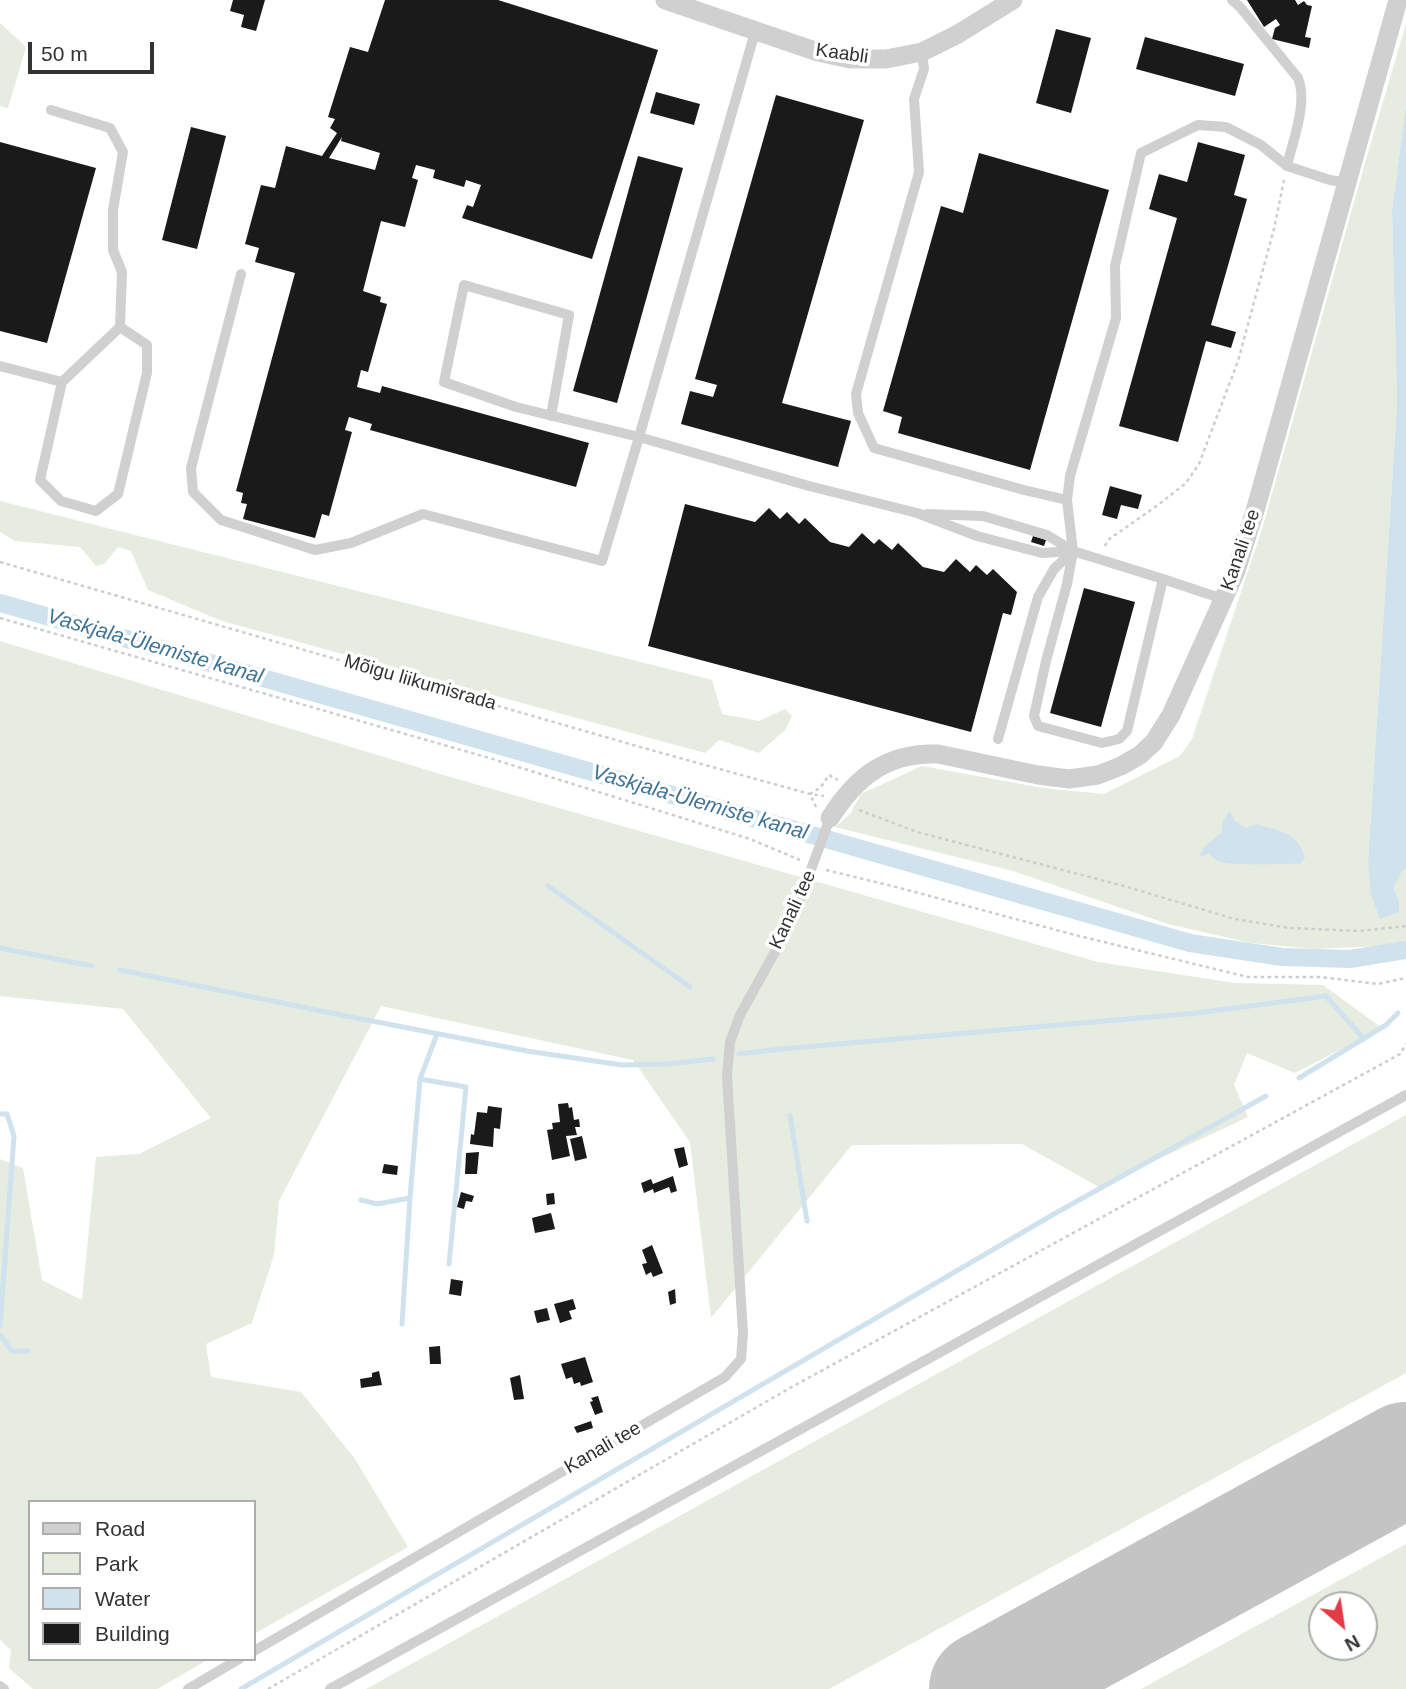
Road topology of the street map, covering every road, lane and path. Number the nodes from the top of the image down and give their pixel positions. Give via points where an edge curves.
1 (665, 0) edge
2 (1232, 0) edge
3 (1398, 0) edge
4 (1005, 2) edge
5 (755, 32) junction
6 (922, 52) junction
7 (51, 110) dead end
8 (1287, 166) junction
9 (1347, 183) junction
10 (241, 274) dead end
11 (120, 327) junction
12 (0, 366) edge
13 (62, 382) junction
14 (551, 416) junction
15 (639, 437) junction
16 (1067, 500) junction
17 (917, 513) junction
18 (1073, 551) junction
19 (1098, 558) junction
20 (0, 562) edge
21 (1163, 579) junction
22 (1223, 599) junction
23 (0, 618) edge
24 (998, 739) dead end
25 (841, 800) junction
26 (830, 818) joint
27 (813, 867) junction
28 (1406, 926) edge
29 (1406, 978) edge
30 (1406, 1044) edge
31 (1406, 1094) edge
32 (256, 1650) edge
33 (236, 1661) edge
34 (187, 1689) edge
35 (268, 1689) edge
36 (330, 1689) edge

1 - 5 street, Kaabli
2 - 8 lane via 1302,88
3 - 9 street, Kanali tee
4 - 6 street, Kaabli
5 - 6 street, Kaabli via 850,59
5 - 15 lane
6 - 16 lane via 924,69 914,99 919,172 856,394 858,413 874,447
7 - 11 lane via 110,128 123,152 113,210 113,250 122,272
8 - 9 lane
8 - 16 lane via 1261,145 1226,127 1198,125 1141,153 1115,267 1116,318
8 - 19 path via 1238,361 1199,464 1186,482 1108,540
9 - 22 street, Kanali tee via 1257,504
10 - 15 lane via 191,468 193,492 221,520 314,550 351,542 423,513 601,561
11 - 13 lane
11 - 13 lane via 147,345 147,373 118,494 96,511 61,501 40,480
12 - 13 lane
14 - 14 lane via 444,382 464,285 569,315
14 - 15 lane
15 - 17 lane
16 - 18 lane
17 - 18 lane via 977,536 1042,553
17 - 18 lane via 983,516 1047,535
18 - 19 lane
18 - 21 lane via 1034,716 1038,726 1054,731 1102,743 1128,731
18 - 24 lane via 1054,569 1038,597
19 - 21 lane
20 - 25 path, Mõigu liikumisrada via 652,751
21 - 22 lane
22 - 25 street, Kanali tee via 1171,715 1154,742 1121,766 1069,779 921,754 885,763
23 - 27 path via 499,761 750,839
25 - 26 street, Kanali tee
25 - 28 path, Mõigu liikumisrada via 918,832 1235,919 1289,928 1360,931
26 - 27 lane, Kanali tee
27 - 29 path via 1248,977 1320,977 1378,984
27 - 32 lane, Kanali tee via 792,920 730,1042 727,1076 741,1359 725,1377
30 - 35 path via 1400,1054 790,1388
31 - 36 lane
33 - 34 lane

